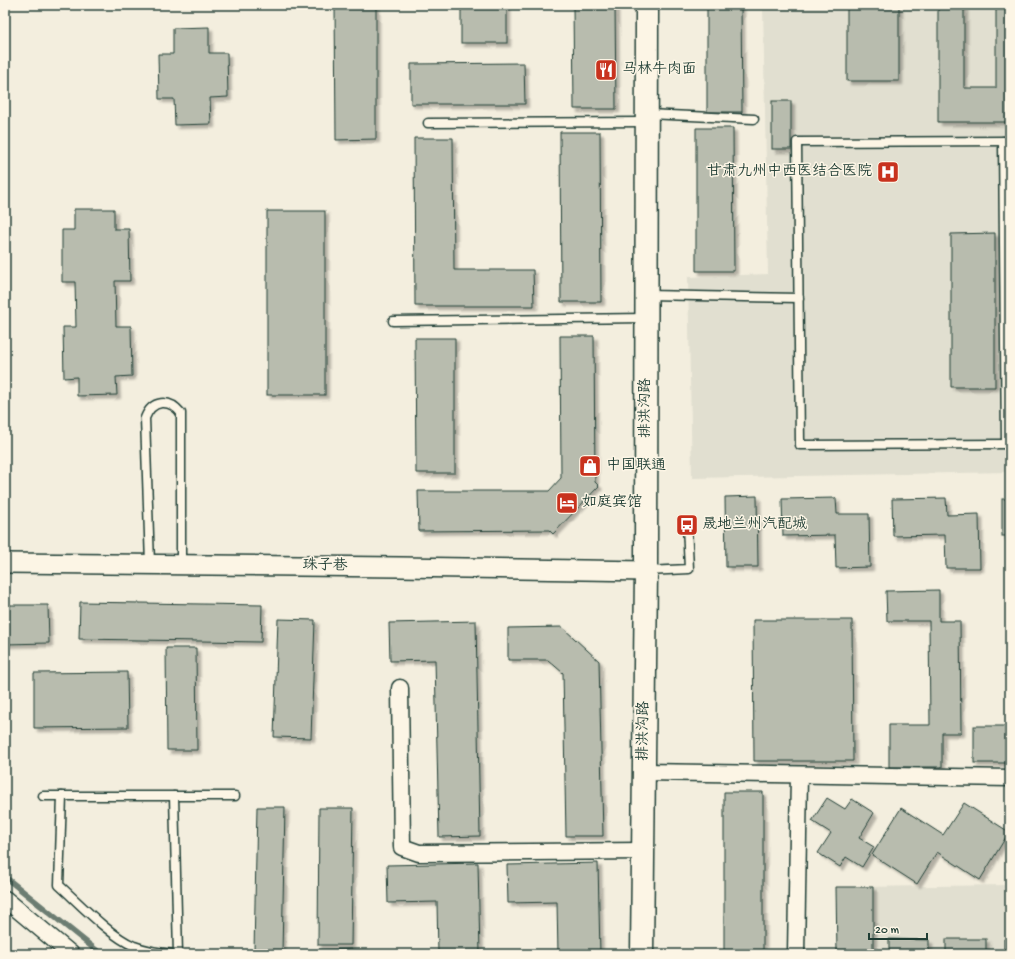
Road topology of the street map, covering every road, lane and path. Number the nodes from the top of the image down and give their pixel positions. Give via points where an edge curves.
1 (647, 5) edge
2 (647, 118) junction
3 (754, 119) dead end
4 (428, 123) dead end
5 (1007, 141) edge
6 (646, 295) junction
7 (799, 298) junction
8 (647, 318) junction
9 (393, 321) dead end
10 (1008, 444) edge
11 (687, 525) dead end
12 (5, 563) edge
13 (150, 564) junction
14 (181, 564) junction
15 (646, 571) junction
16 (400, 688) dead end
17 (644, 772) junction
18 (799, 774) junction
19 (1010, 778) edge
20 (43, 796) dead end
21 (62, 796) junction
22 (174, 796) junction
23 (235, 796) dead end
24 (643, 851) junction
25 (5, 899) edge
26 (71, 954) edge
27 (174, 954) edge
28 (178, 954) edge
29 (642, 954) edge
30 (796, 954) edge

1 - 2 main road, 排洪沟路
2 - 3 lane
2 - 4 lane
2 - 6 main road, 排洪沟路
5 - 7 lane via 797,142
5 - 10 lane
6 - 7 lane
6 - 8 main road, 排洪沟路
7 - 10 lane via 800,445
8 - 9 lane
8 - 15 main road, 排洪沟路
11 - 15 lane via 689,569
12 - 13 street, 珠子巷
13 - 14 street, 珠子巷
13 - 14 lane via 145,418 151,407 163,403 177,408 181,414
14 - 15 street, 珠子巷
15 - 17 main road, 排洪沟路
16 - 24 street via 402,847 419,853
17 - 18 street
17 - 24 main road, 排洪沟路
18 - 19 street
18 - 30 street
20 - 21 lane
21 - 22 lane
21 - 27 lane via 59,885 114,934 134,946 155,953
22 - 23 lane
22 - 28 lane
24 - 29 main road, 排洪沟路
25 - 26 street

